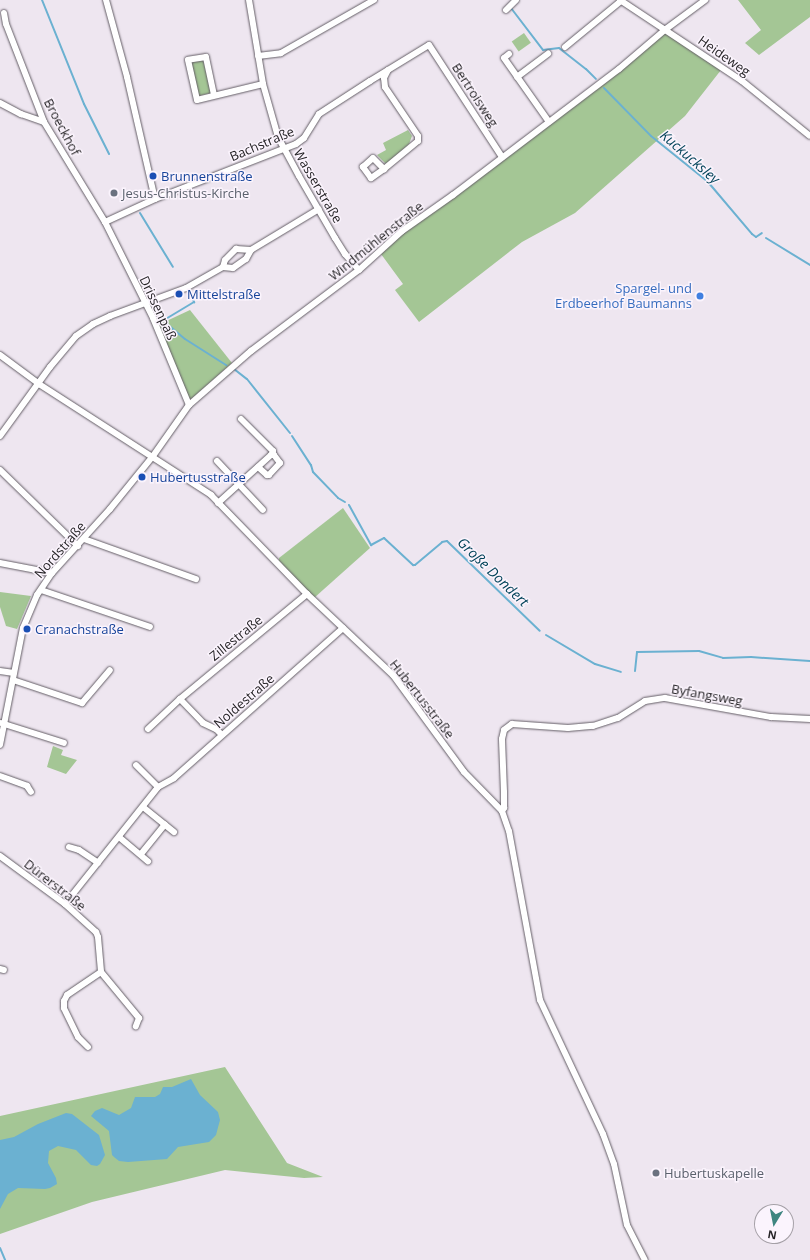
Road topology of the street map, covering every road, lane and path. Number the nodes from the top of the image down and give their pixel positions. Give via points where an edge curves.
1 (106, 0) edge
2 (249, 0) edge
3 (374, 0) edge
4 (516, 0) edge
5 (621, 0) edge
6 (705, 0) edge
7 (506, 10) dead end
8 (4, 14) dead end
9 (666, 29) junction
10 (429, 45) joint
11 (565, 47) dead end
12 (509, 54) dead end
13 (548, 54) dead end
14 (258, 56) junction
15 (388, 69) junction
16 (517, 77) junction
17 (370, 81) junction
18 (264, 84) junction
19 (386, 87) junction
20 (214, 95) junction
21 (0, 102) edge
22 (44, 122) junction
23 (549, 122) junction
24 (810, 136) edge
25 (284, 150) junction
26 (502, 157) junction
27 (384, 169) dead end
28 (155, 199) junction
29 (319, 209) junction
30 (105, 222) junction
31 (251, 250) junction
32 (223, 267) junction
33 (359, 270) junction
34 (144, 304) junction
35 (0, 355) edge
36 (39, 384) junction
37 (189, 405) junction
38 (241, 419) dead end
39 (0, 436) edge
40 (272, 455) junction
41 (153, 456) junction
42 (217, 461) dead end
43 (258, 467) junction
44 (0, 470) edge
45 (239, 485) junction
46 (218, 503) junction
47 (263, 510) dead end
48 (84, 539) junction
49 (78, 546) junction
50 (0, 563) edge
51 (52, 573) junction
52 (196, 579) dead end
53 (41, 590) junction
54 (307, 594) junction
55 (150, 627) dead end
56 (343, 628) junction
57 (110, 670) dead end
58 (0, 671) edge
59 (13, 676) junction
60 (180, 699) junction
61 (810, 719) edge
62 (2, 723) edge
63 (148, 728) dead end
64 (222, 735) junction
65 (64, 743) dead end
66 (0, 745) edge
67 (136, 765) dead end
68 (0, 776) edge
69 (158, 787) junction
70 (31, 792) dead end
71 (504, 792) junction
72 (492, 800) junction
73 (143, 807) junction
74 (502, 811) junction
75 (165, 824) junction
76 (174, 832) dead end
77 (119, 837) junction
78 (69, 847) dead end
79 (141, 854) junction
80 (0, 856) edge
81 (148, 861) dead end
82 (98, 863) junction
83 (65, 904) junction
84 (101, 972) junction
85 (136, 1026) dead end
86 (88, 1047) dead end
87 (645, 1260) edge

1 - 28 street
2 - 14 street, Wasserstraße
3 - 14 street via 281,53
4 - 7 street
5 - 9 street, Heideweg
5 - 11 street
6 - 9 street, Windmühlenstraße
8 - 22 street, Broeckhof
9 - 23 street, Windmühlenstraße via 619,69
9 - 24 street, Heideweg via 742,81
10 - 15 street, Bachstraße
10 - 26 street, Bertroisweg
12 - 16 street via 504,58
13 - 16 street
14 - 18 street, Wasserstraße
15 - 17 street, Bachstraße
15 - 19 street via 384,78
16 - 23 street
17 - 19 street
17 - 25 street, Bachstraße via 319,114 304,138
18 - 20 street
18 - 25 street, Wasserstraße
19 - 27 street via 418,136 418,141
20 - 20 street via 206,57 188,60 197,100
21 - 22 street via 21,114
22 - 30 street, Broeckhof
23 - 26 street, Windmühlenstraße
25 - 28 street, Bachstraße
25 - 29 street, Wasserstraße
26 - 33 street, Windmühlenstraße via 402,231
28 - 30 street, Bachstraße
29 - 31 street
29 - 33 street, Wasserstraße via 345,254
30 - 34 street, Drissenpaß
31 - 32 street via 246,259 233,268
31 - 32 street via 236,249 225,260
32 - 34 street via 186,288
33 - 37 street, Windmühlenstraße via 251,351
34 - 36 street via 104,319 82,332 50,367
34 - 37 street, Drissenpaß via 153,318
35 - 36 street, Hubertusstraße
36 - 39 street
36 - 41 street, Hubertusstraße
37 - 41 street, Windmühlenstraße
38 - 40 street via 272,451
40 - 43 street
40 - 43 street via 280,464 269,475
41 - 46 street, Hubertusstraße via 211,495
41 - 48 street, Nordstraße
42 - 45 street
43 - 45 street
44 - 49 street
45 - 46 street
45 - 47 street
46 - 54 street, Hubertusstraße
48 - 49 street, Nordstraße
48 - 52 street
49 - 51 street, Nordstraße
50 - 51 street
51 - 53 street, Nordstraße
53 - 55 street
53 - 59 street, Nordstraße via 23,628
54 - 56 street, Hubertusstraße
54 - 60 street, Zillestraße
56 - 64 street, Noldestraße
56 - 72 street, Hubertusstraße via 394,675 464,772
57 - 59 street via 82,703
58 - 59 street
59 - 62 street, Nordstraße
60 - 63 street, Zillestraße
60 - 64 street via 203,723
61 - 71 street, Byfangsweg via 771,717 665,698 645,701 618,718 593,726 568,728 512,724 504,730 502,739
62 - 65 street
62 - 66 street, Nordstraße
64 - 69 street, Noldestraße via 174,778
67 - 69 street
68 - 70 street via 27,786
69 - 73 street, Noldestraße
71 - 72 street
71 - 74 street, Byfangsweg
72 - 74 street, Hubertusstraße
73 - 75 street
73 - 77 street, Noldestraße
74 - 87 street via 509,832 540,1000 603,1134 614,1164 627,1225
75 - 76 street
75 - 79 street
77 - 79 street
77 - 82 street, Noldestraße
78 - 82 street via 79,850
79 - 81 street
80 - 83 street, Dürerstraße
82 - 83 street, Noldestraße
83 - 84 street, Dürerstraße via 96,932
84 - 85 street via 139,1018
84 - 86 street via 67,995 64,1001 64,1008 78,1037

